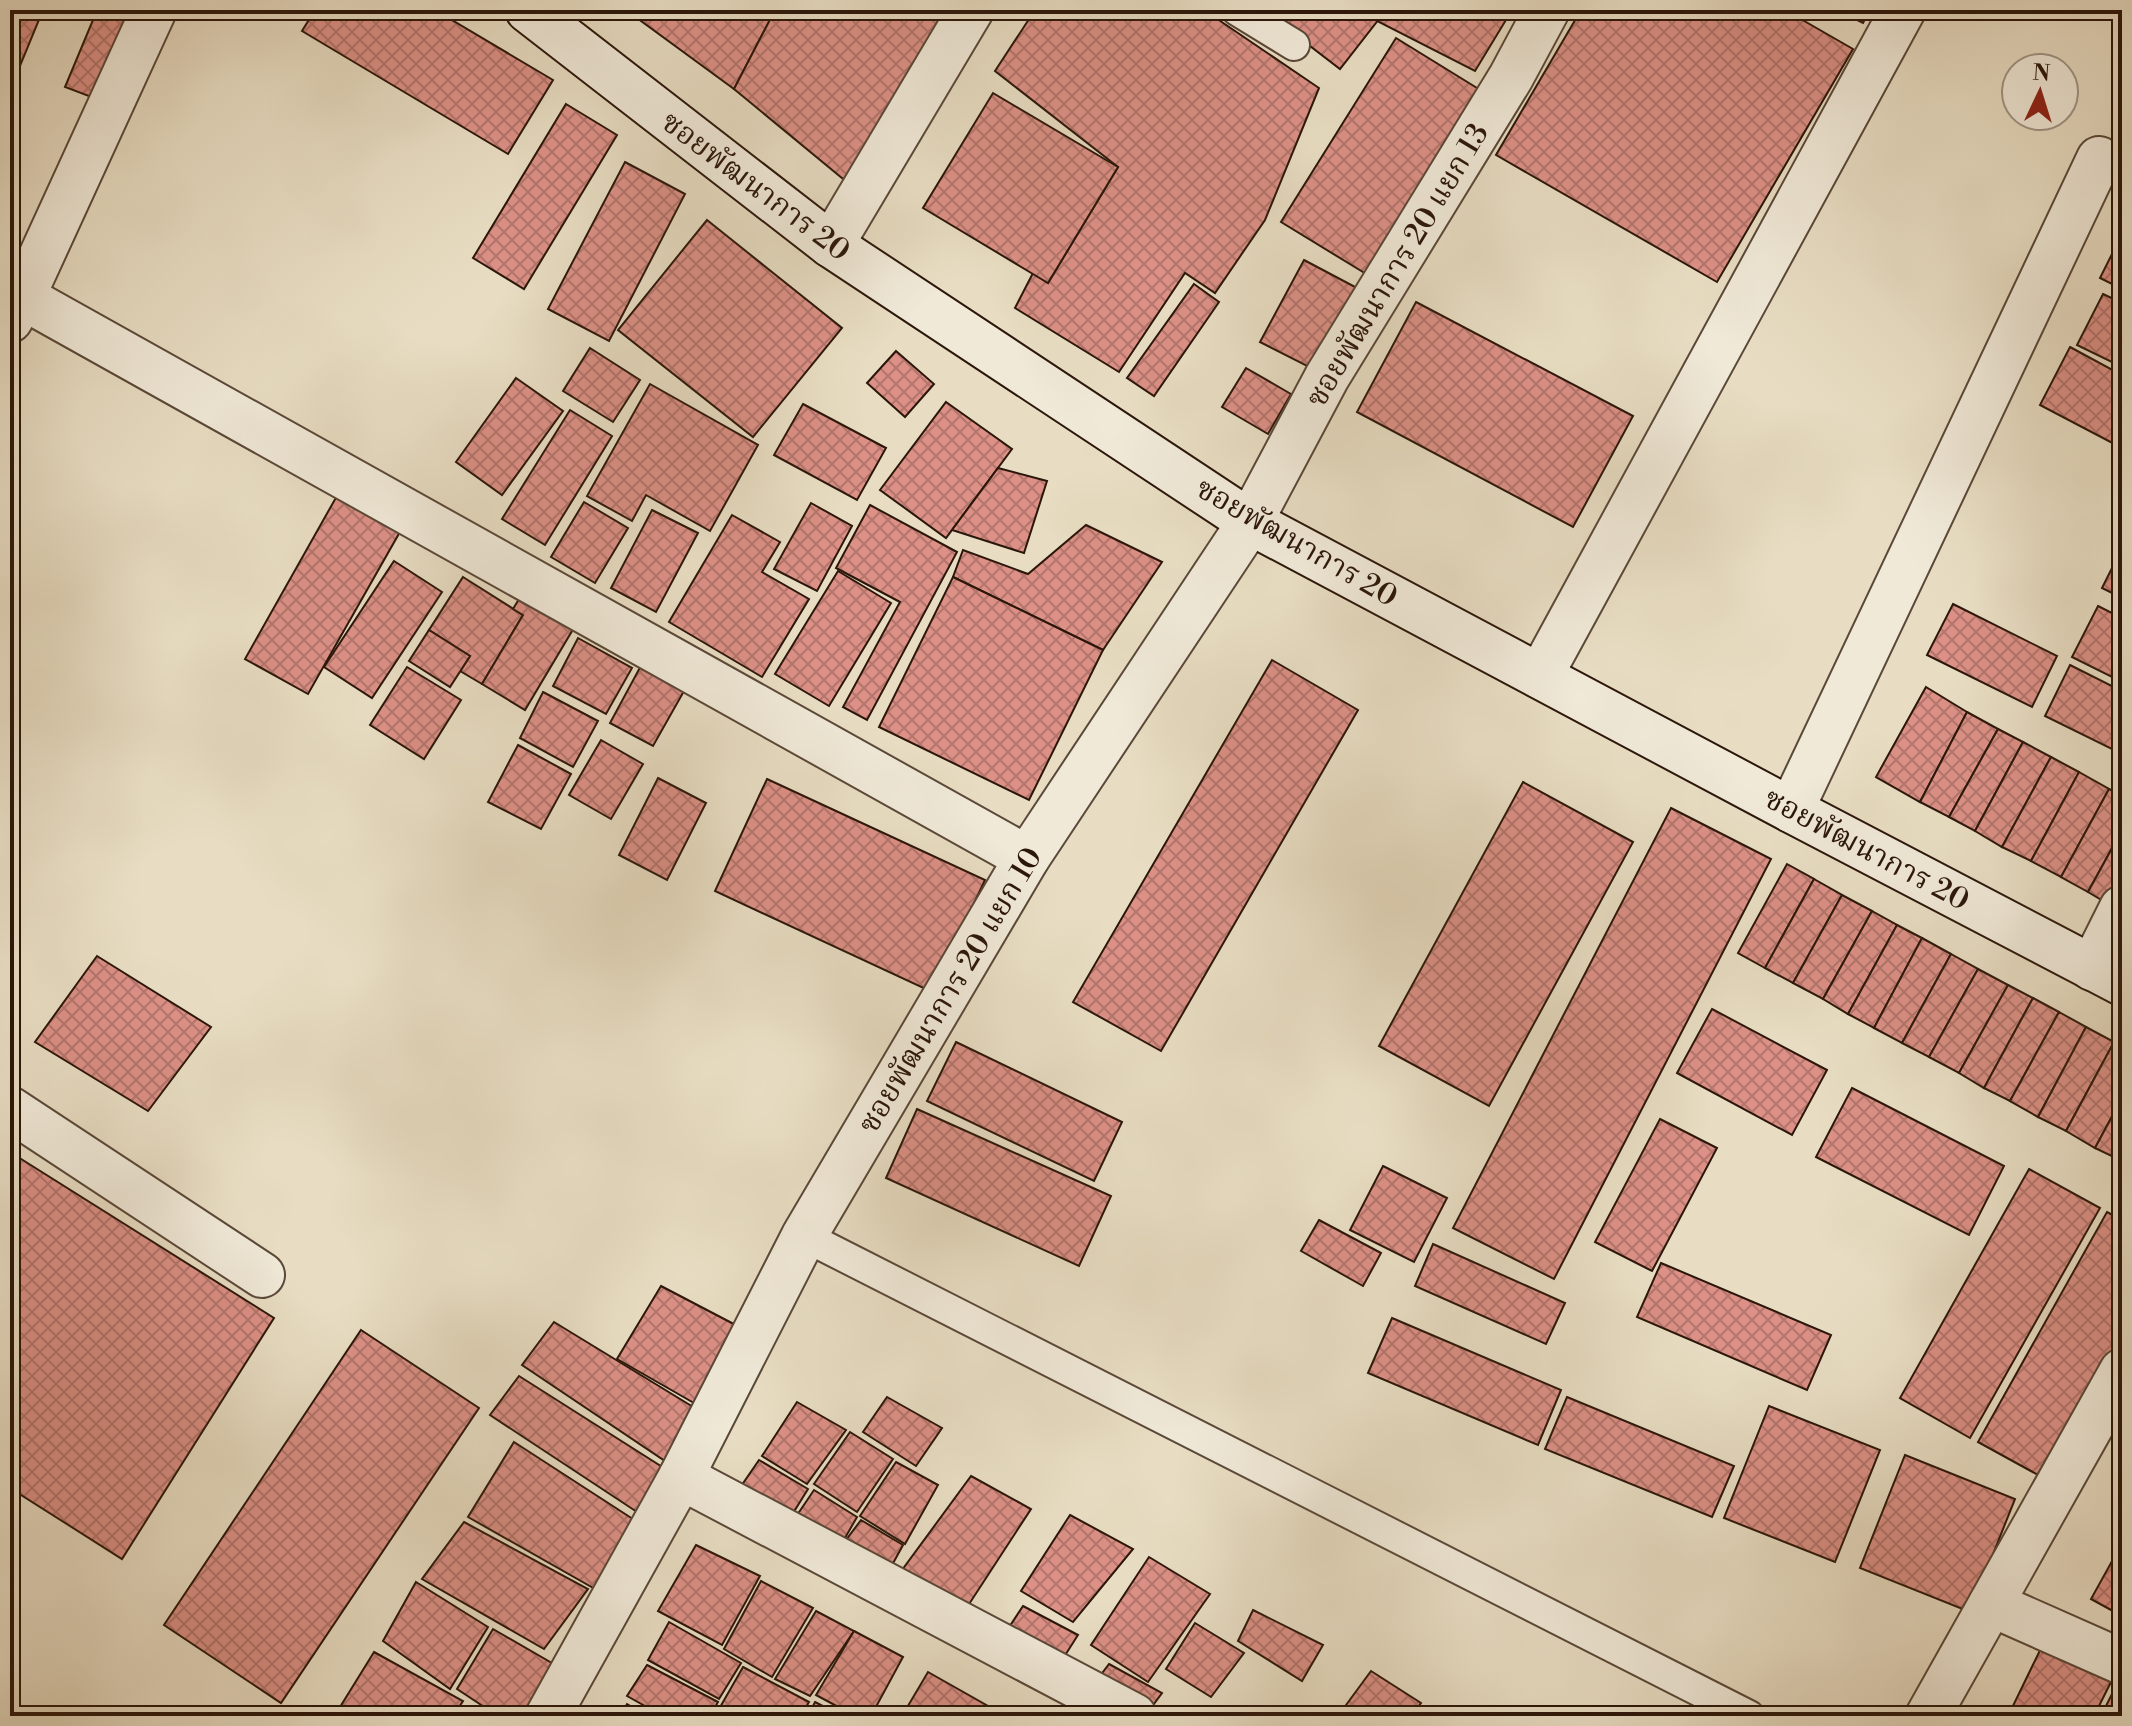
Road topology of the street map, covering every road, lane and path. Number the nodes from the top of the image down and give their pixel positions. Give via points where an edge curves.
1 (154, 10) edge
2 (528, 10) edge
3 (971, 10) edge
4 (1237, 10) edge
5 (1547, 10) edge
6 (1903, 10) edge
7 (1294, 45) dead end
8 (2099, 159) dead end
9 (831, 245) junction
10 (14, 302) edge
11 (1250, 522) junction
12 (1540, 676) junction
13 (1791, 810) junction
14 (1027, 858) junction
15 (2122, 908) edge
16 (2107, 975) edge
17 (10, 1109) edge
18 (804, 1236) junction
19 (262, 1275) dead end
20 (2122, 1371) edge
21 (681, 1477) junction
22 (1991, 1604) junction
23 (2122, 1662) edge
24 (548, 1716) edge
25 (1134, 1716) edge
26 (1749, 1716) edge
27 (1928, 1716) edge

1 - 10 street
2 - 9 street, ซอยพัฒนาการ 20
3 - 9 street
4 - 7 lane
5 - 11 street, ซอยพัฒนาการ 20 แยก 13 via 1327,377
6 - 12 street
8 - 13 street
9 - 11 street, ซอยพัฒนาการ 20
10 - 14 street
11 - 12 street, ซอยพัฒนาการ 20
11 - 14 street, ซอยพัฒนาการ 20 แยก 10
12 - 13 street, ซอยพัฒนาการ 20
13 - 16 street, ซอยพัฒนาการ 20
14 - 18 street, ซอยพัฒนาการ 20 แยก 10
15 - 16 street
17 - 19 street
18 - 21 street, ซอยพัฒนาการ 20 แยก 10
18 - 26 lane
20 - 22 street
21 - 24 street, ซอยพัฒนาการ 20 แยก 10
21 - 25 street
22 - 23 street
22 - 27 street

